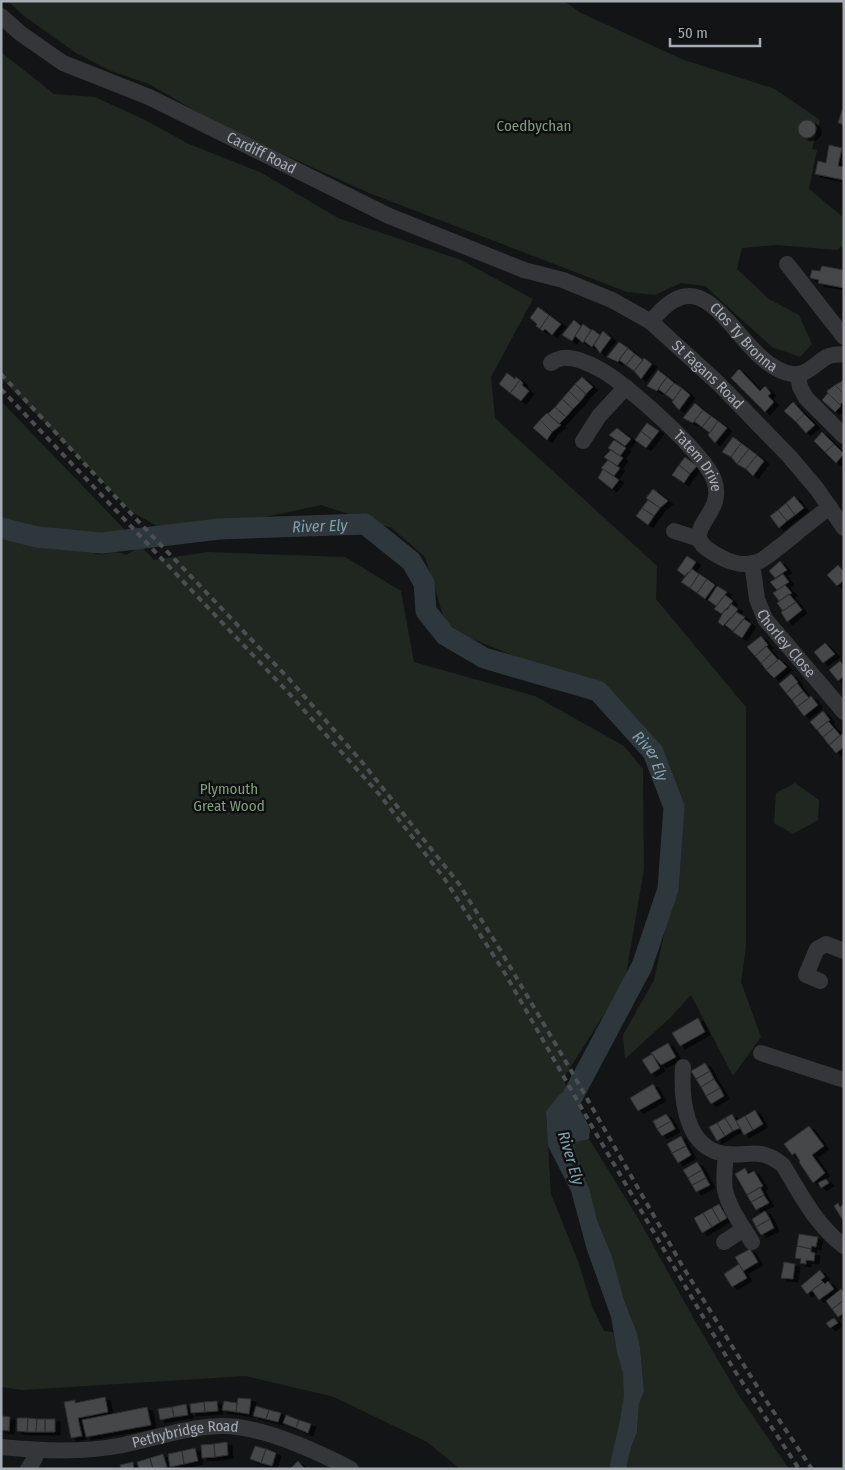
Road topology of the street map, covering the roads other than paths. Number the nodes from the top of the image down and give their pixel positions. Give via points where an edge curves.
1 (1, 16) edge
2 (787, 264) dead end
3 (532, 271) joint
4 (651, 322) junction
5 (844, 336) edge
6 (844, 354) edge
7 (551, 363) dead end
8 (798, 374) junction
9 (626, 387) junction
10 (844, 436) edge
11 (583, 441) dead end
12 (830, 507) junction
13 (844, 528) edge
14 (674, 531) dead end
15 (699, 539) junction
16 (752, 564) junction
17 (844, 712) edge
18 (844, 951) edge
19 (820, 981) dead end
20 (761, 1053) dead end
21 (683, 1067) dead end
22 (844, 1080) edge
23 (726, 1154) junction
24 (724, 1242) dead end
25 (844, 1246) edge
26 (1, 1447) edge
27 (35, 1450) junction
28 (332, 1464) edge
29 (28, 1469) edge
30 (351, 1469) edge

1 - 3 street, Cardiff Road via 63,63 149,97 389,216
2 - 5 street
3 - 4 street, St Fagans Road via 612,300
4 - 8 street, Clos Ty Bronna via 666,304 678,297 692,295 708,302 771,365 778,370
4 - 12 street, St Fagans Road via 691,357 789,456
6 - 8 street, Clos Ty Bronna via 827,356
7 - 9 street, Tatem Drive via 562,358 587,363
8 - 10 street via 806,398
9 - 11 street via 599,416
9 - 15 street, Tatem Drive via 712,473 716,487 715,502
12 - 13 street, St Fagans Road
12 - 16 street via 766,557
14 - 15 street
15 - 16 street via 703,546 722,558
16 - 17 street, Chorley Close via 757,599 765,620
18 - 19 street via 826,944 817,948 806,975
20 - 22 street
21 - 23 street via 684,1102 693,1132 701,1143
23 - 24 street via 725,1190 748,1236
23 - 25 street via 767,1155 783,1165 823,1228
26 - 27 street, Pethybridge Road
27 - 28 street, Pethybridge Road via 84,1450 123,1445 222,1426 241,1428 306,1448
27 - 29 street via 35,1458
28 - 30 street, Pethybridge Road

